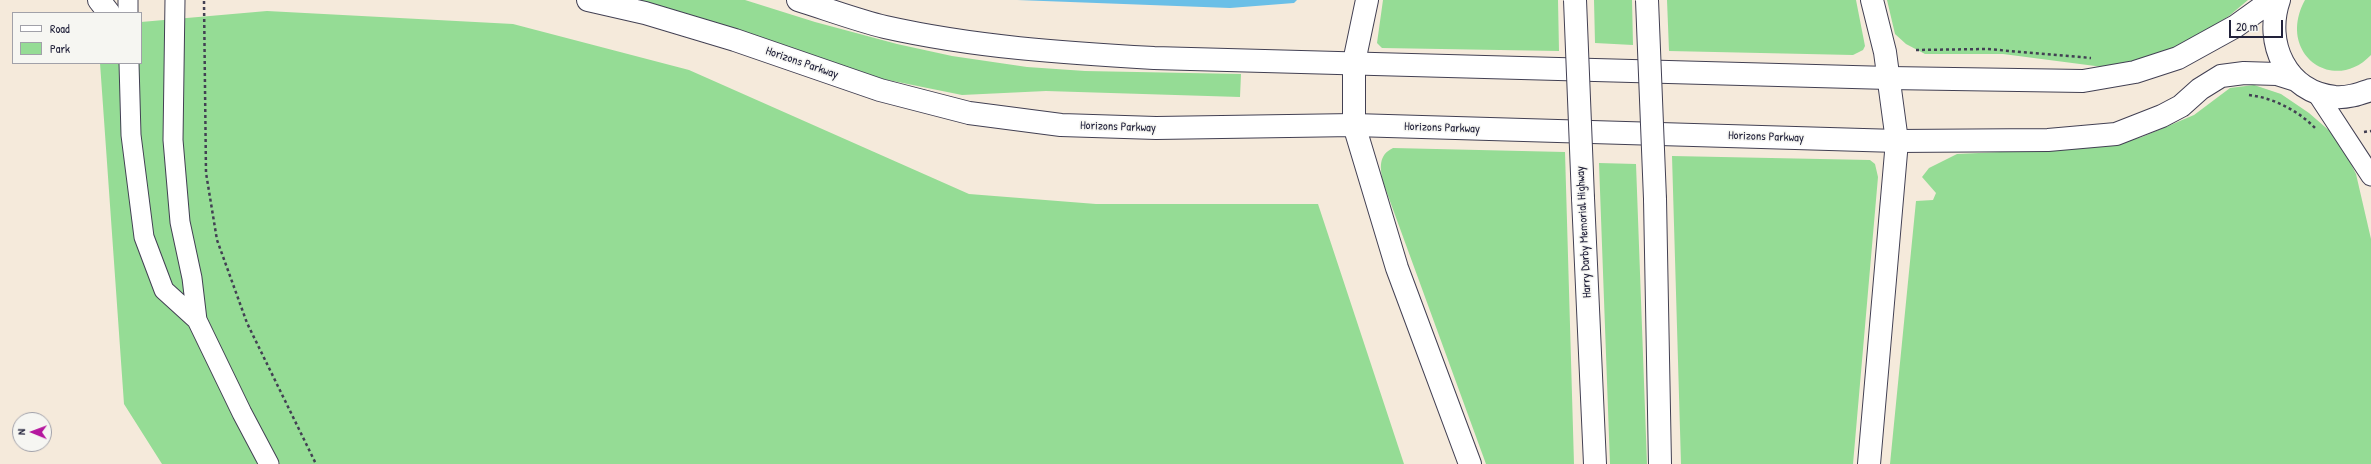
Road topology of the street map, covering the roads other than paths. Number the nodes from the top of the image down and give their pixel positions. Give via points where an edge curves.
1 (99, 0) edge
2 (128, 0) edge
3 (175, 0) edge
4 (588, 0) edge
5 (798, 0) edge
6 (1367, 0) edge
7 (1575, 0) edge
8 (1646, 0) edge
9 (1872, 0) edge
10 (2272, 0) edge
11 (2279, 0) edge
12 (108, 12) edge
13 (128, 12) edge
14 (1354, 62) junction
15 (129, 64) edge
16 (1889, 78) junction
17 (2296, 80) junction
18 (2371, 90) edge
19 (2316, 92) junction
20 (1354, 125) junction
21 (1897, 141) junction
22 (2371, 176) edge
23 (197, 320) junction
24 (269, 464) edge
25 (1470, 464) edge
26 (1595, 464) edge
27 (1660, 464) edge
28 (1869, 464) edge

1 - 12 main road
2 - 13 street
3 - 23 street via 173,140 180,222 192,278
4 - 20 main road, Horizons Parkway via 653,15 880,90 969,114 1061,125 1156,128
5 - 14 main road via 884,27 964,42 1057,52 1154,58
6 - 14 main road
7 - 26 main road, Harry Darby Memorial Highway, bridge
8 - 27 main road, bridge via 1655,199
9 - 16 main road
10 - 16 main road via 2236,26 2178,58 2135,72 2083,81
11 - 17 main road via 2274,15 2274,39 2281,61
14 - 16 main road
14 - 20 main road
15 - 23 street via 131,135 144,237 164,290
16 - 21 main road
17 - 19 main road
17 - 21 main road, Horizons Parkway via 2276,74 2244,73 2221,76 2168,112 2116,134 2048,140
18 - 19 main road via 2354,96 2335,97
19 - 22 street
20 - 21 main road, Horizons Parkway
20 - 25 main road via 1397,268
21 - 28 main road
23 - 24 street

